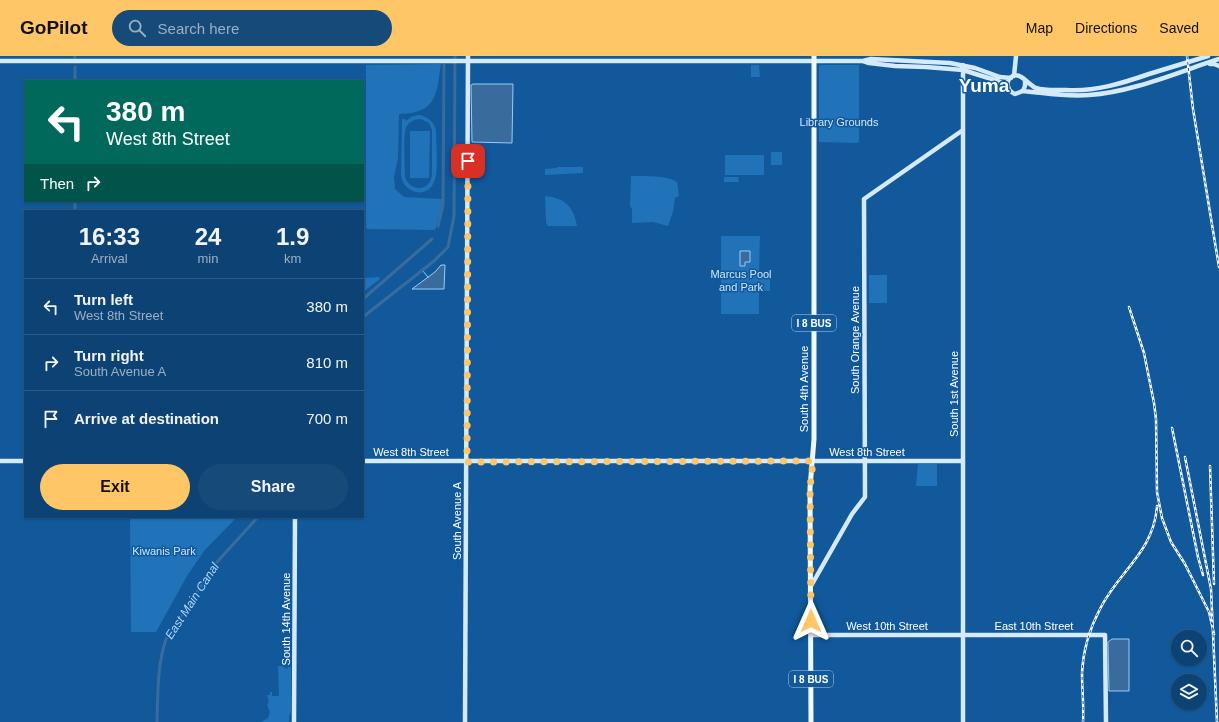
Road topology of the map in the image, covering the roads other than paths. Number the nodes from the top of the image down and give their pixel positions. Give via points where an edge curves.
1 (1016, 56) edge
2 (1208, 56) edge
3 (468, 58) edge
4 (814, 58) edge
5 (1219, 59) edge
6 (0, 61) edge
7 (1016, 63) junction
8 (1202, 65) junction
9 (1219, 66) edge
10 (962, 67) junction
11 (1012, 77) junction
12 (1023, 78) junction
13 (1009, 89) junction
14 (1022, 92) junction
15 (963, 130) junction
16 (0, 461) edge
17 (24, 461) edge
18 (364, 461) edge
19 (813, 461) junction
20 (864, 461) junction
21 (963, 461) junction
22 (467, 462) junction
23 (295, 518) edge
24 (811, 586) junction
25 (963, 634) junction
26 (811, 635) junction
27 (294, 722) edge
28 (465, 722) edge
29 (811, 722) edge
30 (963, 722) edge
31 (1106, 722) edge

1 - 7 street
2 - 12 street via 1116,85 1098,88 1069,91 1041,89 1030,85
3 - 4 street
3 - 6 street via 461,61
3 - 22 street, South Avenue A
4 - 10 street via 941,62
4 - 19 main road, South 4th Avenue / I 8 BUS
5 - 8 street
7 - 11 street
7 - 12 street
8 - 9 street
8 - 14 street via 1099,94 1065,96
10 - 11 street
10 - 13 street via 1003,83
10 - 15 street, South 1st Avenue
11 - 12 street
11 - 13 street via 1008,82
12 - 14 street via 1026,86
13 - 14 street via 1015,94
15 - 20 street, South Orange Avenue via 864,199
15 - 21 street, South 1st Avenue
16 - 17 street
18 - 22 street, West 8th Street
19 - 20 street, West 8th Street
19 - 22 street, West 8th Street
19 - 24 main road, South 4th Avenue / I 8 BUS via 810,488
20 - 21 street, West 8th Street
20 - 24 street, South Orange Avenue via 865,497 852,514
21 - 25 street, South 1st Avenue
22 - 28 street, South Avenue A
23 - 27 street, South 14th Avenue
24 - 26 main road, South 4th Avenue / I 8 BUS
25 - 26 street, West 10th Street
25 - 30 street, South 1st Avenue
25 - 31 street, East 10th Street via 1105,636
26 - 29 main road, South 4th Avenue / I 8 BUS

